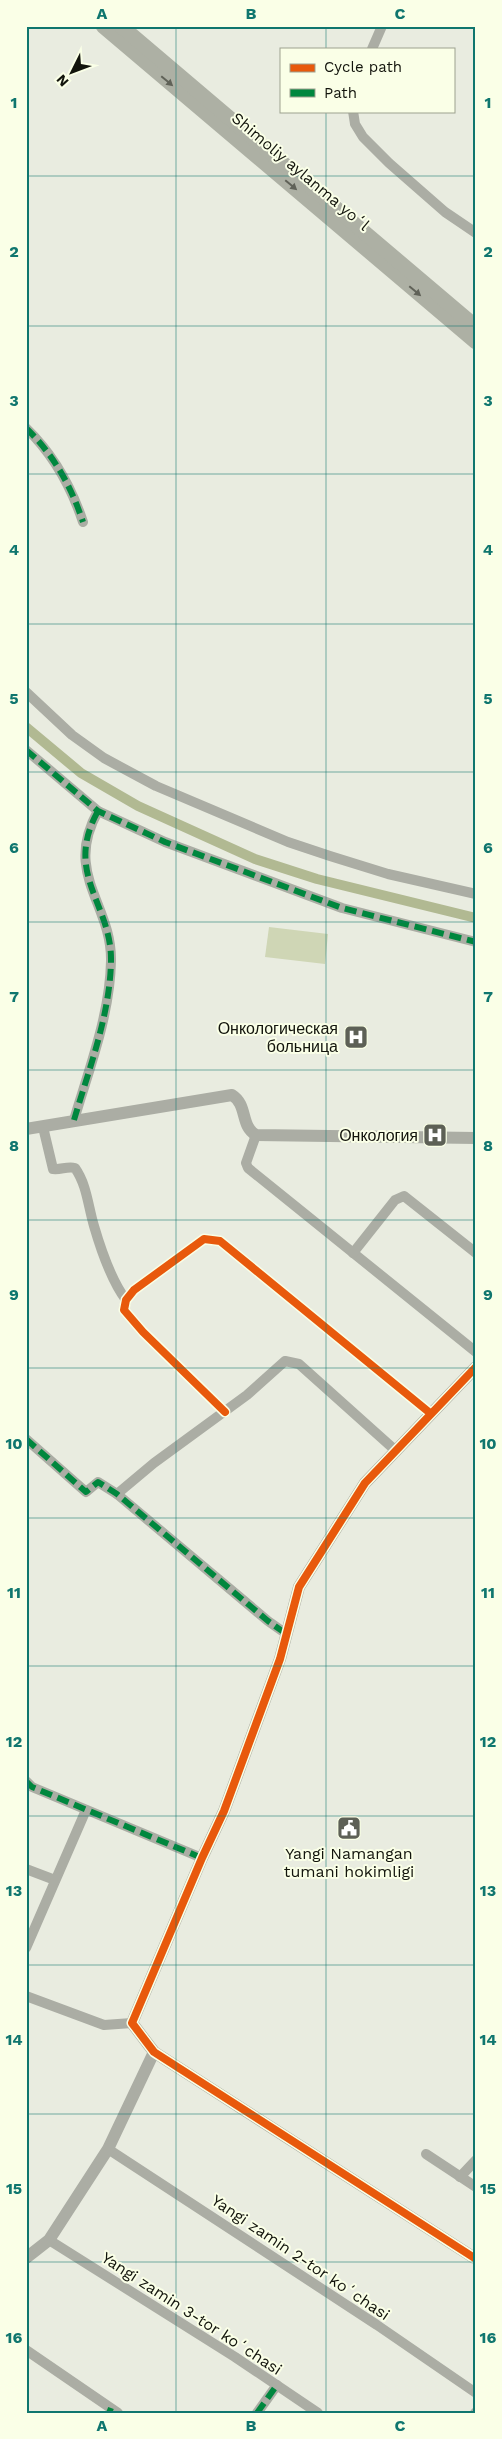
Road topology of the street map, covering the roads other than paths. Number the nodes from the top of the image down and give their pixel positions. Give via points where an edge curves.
1 (104, 26) edge
2 (121, 26) edge
3 (382, 26) edge
4 (372, 48) edge
5 (146, 55) junction
6 (353, 112) edge
7 (338, 217) junction
8 (476, 233) edge
9 (476, 327) edge
10 (476, 342) edge
11 (26, 428) edge
12 (83, 522) dead end
13 (26, 692) edge
14 (26, 750) edge
15 (98, 811) junction
16 (476, 894) edge
17 (476, 942) edge
18 (74, 1120) junction
19 (43, 1127) junction
20 (26, 1129) edge
21 (256, 1135) junction
22 (476, 1138) edge
23 (353, 1253) junction
24 (476, 1253) edge
25 (126, 1300) junction
26 (476, 1352) edge
27 (476, 1367) edge
28 (224, 1412) junction
29 (430, 1413) junction
30 (26, 1439) edge
31 (395, 1450) junction
32 (117, 1494) junction
33 (285, 1632) junction
34 (26, 1781) edge
35 (86, 1810) junction
36 (202, 1858) junction
37 (26, 1869) edge
38 (55, 1880) junction
39 (26, 1948) edge
40 (26, 1996) edge
41 (132, 2023) junction
42 (154, 2052) junction
43 (108, 2149) junction
44 (426, 2154) dead end
45 (476, 2160) edge
46 (460, 2177) junction
47 (476, 2187) edge
48 (49, 2240) junction
49 (26, 2258) edge
50 (476, 2259) edge
51 (26, 2350) edge
52 (277, 2385) junction
53 (476, 2393) edge
54 (113, 2411) edge
55 (257, 2413) edge
56 (318, 2413) edge

1 - 5 main road, Shimoliy aylanma yoʻl
2 - 5 main road, Shimoliy aylanma yoʻl
3 - 4 street
5 - 7 main road, Shimoliy aylanma yoʻl
6 - 8 street via 355,124 376,150 445,212
7 - 9 main road, Shimoliy aylanma yoʻl
7 -> 10 main road, Shimoliy aylanma yoʻl
11 - 12 street via 57,465 74,495
13 - 16 street via 72,735 104,758 156,786 221,815 330,856 388,874
14 - 15 street
15 - 17 street via 165,842 342,908
15 - 18 street via 88,830 85,858 90,886 111,951 111,963 106,1012
18 - 19 street
18 - 21 street via 232,1095 242,1105 246,1125
19 - 20 street
19 - 25 street via 53,1169 68,1166 75,1168 82,1177 94,1226 118,1290
21 - 22 street
21 - 23 street via 246,1163 248,1168
23 - 24 street via 395,1200 404,1196
23 - 26 street
25 - 28 street via 124,1310 130,1319
25 - 29 street via 134,1290 194,1245 204,1239 220,1241
27 - 29 street
28 - 31 street via 280,1364 292,1361
28 - 32 street
29 - 31 street
30 - 32 street via 86,1492 98,1482
31 - 33 street via 364,1483 299,1587
32 - 33 street
33 - 36 street via 280,1659 259,1718 224,1811
34 - 35 street via 32,1787
35 - 36 street
35 - 38 street
36 - 41 street
37 - 38 street
38 - 39 street
40 - 41 street via 104,2025
41 - 42 street
42 - 43 street
42 - 50 street
43 - 48 street
43 - 53 street, Yangi zamin 2-tor koʻchasi
44 - 46 street
45 - 46 street
46 - 47 street
48 - 49 street
48 - 52 street, Yangi zamin 3-tor koʻchasi
51 - 54 street
52 - 55 street
52 - 56 street, Yangi zamin 3-tor koʻchasi

